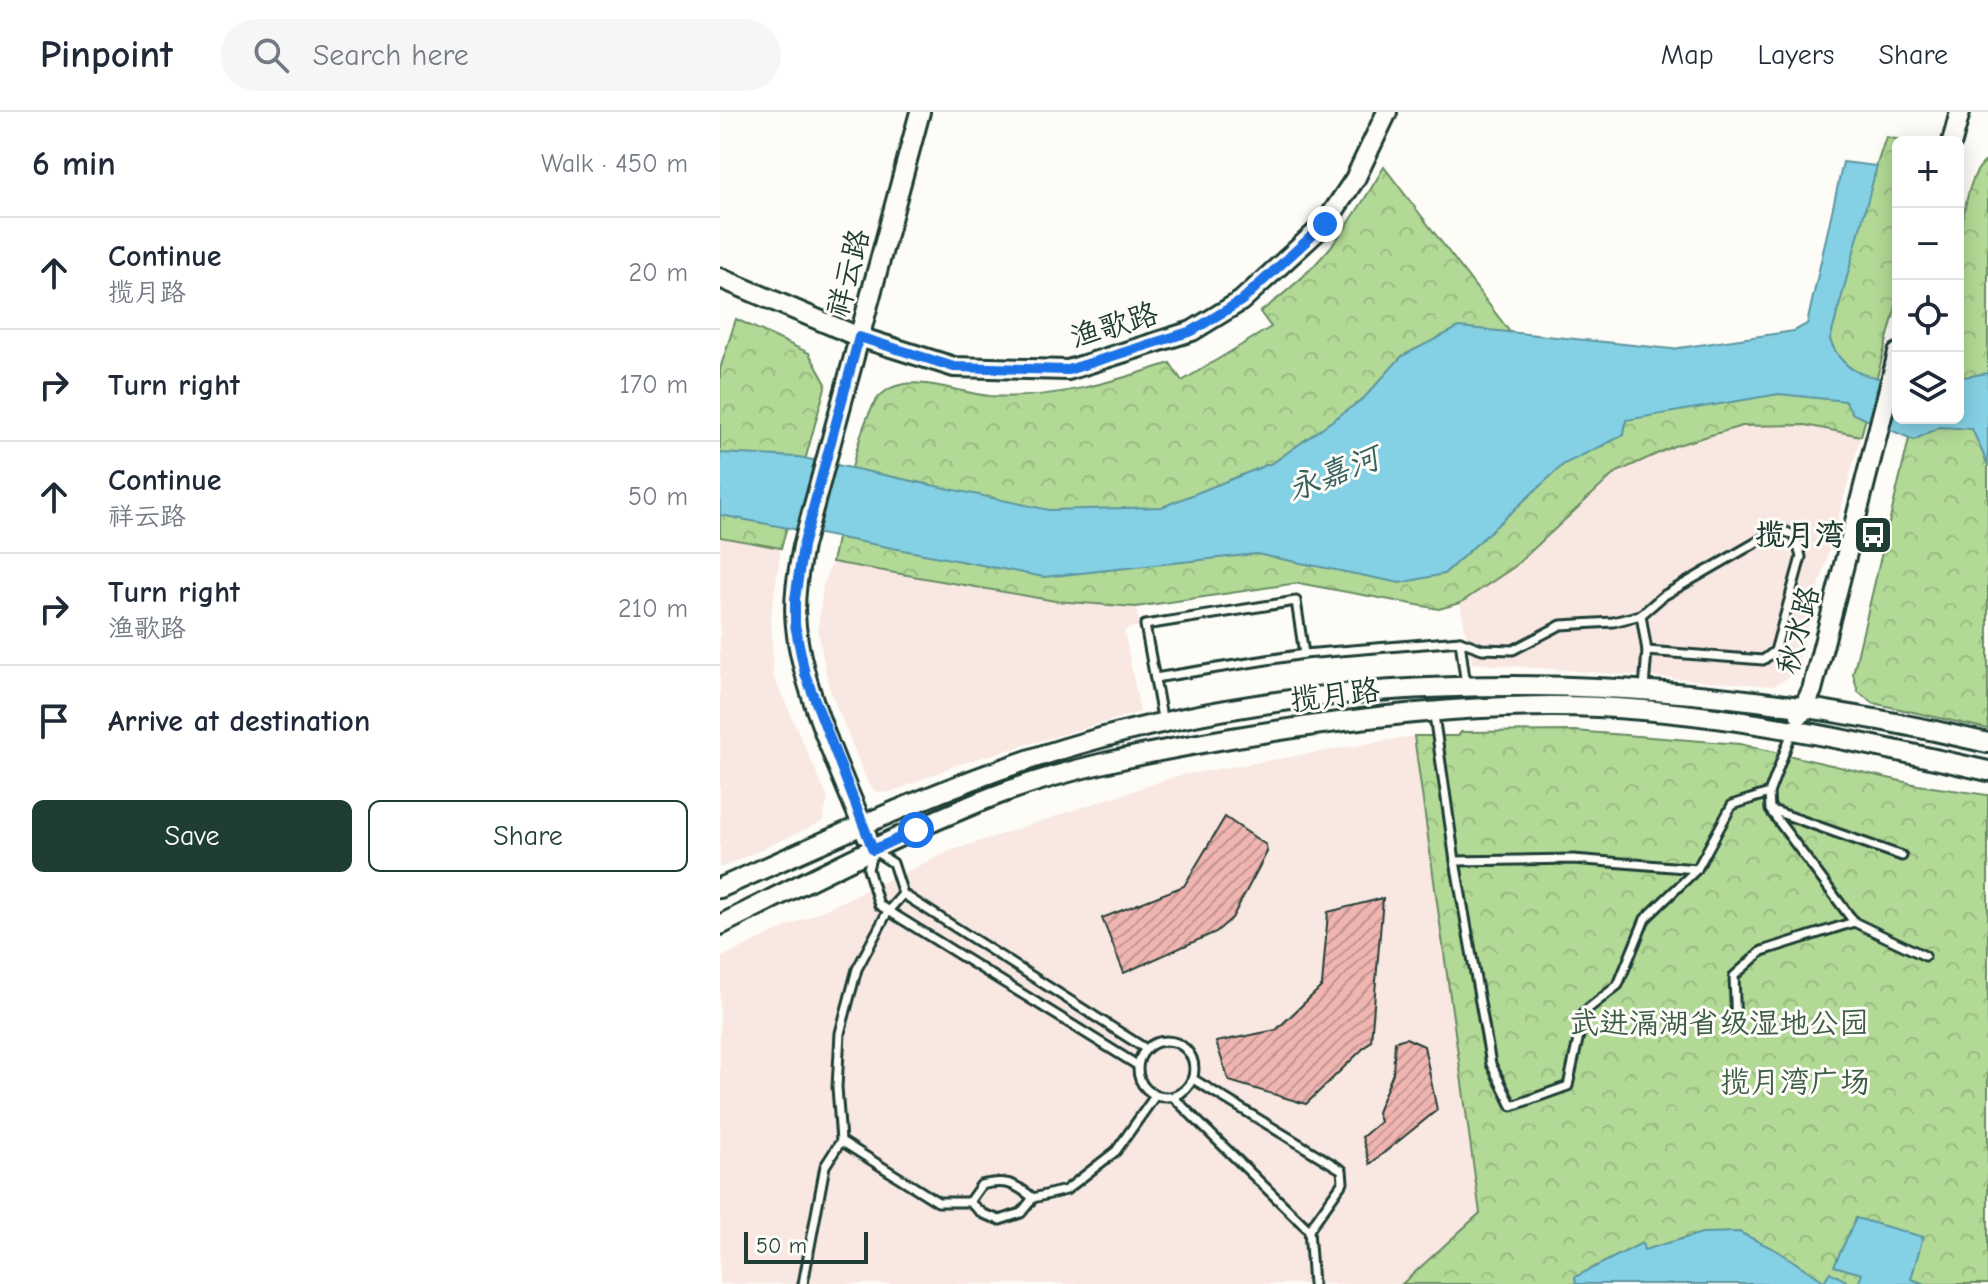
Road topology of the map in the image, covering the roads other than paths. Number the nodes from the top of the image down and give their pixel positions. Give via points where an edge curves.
1 (920, 112) edge
2 (1387, 112) edge
3 (1960, 112) edge
4 (1954, 136) edge
5 (720, 278) edge
6 (859, 337) junction
7 (1892, 374) edge
8 (1641, 615) junction
9 (1460, 641) junction
10 (1647, 651) junction
11 (1304, 654) junction
12 (1155, 678) junction
13 (1467, 688) junction
14 (1644, 693) junction
15 (1804, 706) junction
16 (1434, 712) junction
17 (1163, 723) junction
18 (1792, 732) junction
19 (1988, 743) edge
20 (1988, 771) edge
21 (1769, 793) junction
22 (1770, 810) junction
23 (863, 826) junction
24 (873, 850) junction
25 (1902, 856) dead end
26 (1455, 861) junction
27 (1697, 869) junction
28 (720, 888) edge
29 (903, 894) junction
30 (888, 911) junction
31 (1854, 922) junction
32 (720, 925) edge
33 (1925, 956) dead end
34 (1736, 1025) dead end
35 (1146, 1049) junction
36 (1137, 1065) junction
37 (1193, 1079) junction
38 (1155, 1096) junction
39 (1173, 1097) junction
40 (841, 1141) junction
41 (1033, 1198) junction
42 (969, 1202) junction
43 (1309, 1230) junction
44 (803, 1284) edge
45 (1313, 1284) edge

1 - 6 street, 祥云路
2 - 6 street, 渔歌路 via 1355,179 1325,224 1241,301 1192,331 1068,370 954,367
3 - 4 street
5 - 6 street, 渔歌路
6 - 23 street, 祥云路 via 803,546 795,599 799,649
7 - 15 street, 秋水路
8 - 9 lane via 1561,625 1513,650 1482,649
8 - 10 lane
8 - 10 lane via 1663,596 1774,532 1795,536 1801,548 1775,651 1763,660
9 - 11 lane
9 - 13 lane
10 - 14 lane
11 - 12 lane
11 - 12 lane via 1296,601 1235,610 1145,625
12 - 17 lane
13 - 14 street, 揽月路
13 - 17 street, 揽月路 via 1384,690
14 - 15 street, 揽月路
15 - 18 street, 秋水路
15 - 19 street, 揽月路
16 - 18 street, 揽月路 via 1597,707 1678,713
16 - 24 street, 揽月路 via 1277,731 1086,767 996,795
16 - 26 lane
17 - 23 street, 揽月路 via 990,773
18 - 20 street, 揽月路
18 - 21 lane
21 - 22 lane
21 - 27 lane via 1732,805
22 - 25 lane
22 - 31 lane
23 - 24 street, 祥云路
23 - 28 street, 揽月路
24 - 29 lane via 893,863
24 - 30 lane via 868,869 879,905
24 - 32 street, 揽月路
26 - 27 lane via 1573,859
26 - 27 lane via 1491,1064 1512,1106 1568,1086 1584,1012 1618,985 1645,919
29 - 30 lane
29 - 35 lane
30 - 36 lane
30 - 40 lane via 857,969 840,1033
31 - 33 lane
31 - 34 lane via 1762,951 1734,976
35 - 36 lane
35 - 37 lane via 1163,1041 1181,1045 1193,1060
36 - 38 lane via 1141,1083
37 - 39 lane
37 - 43 lane via 1342,1170 1343,1182
38 - 39 lane
38 - 41 lane via 1116,1151 1066,1190
39 - 43 lane
40 - 42 lane via 938,1202
40 - 44 lane via 825,1166
41 - 42 lane via 1021,1213 1000,1220
41 - 42 lane via 1018,1185 1000,1180 981,1185
43 - 45 lane

